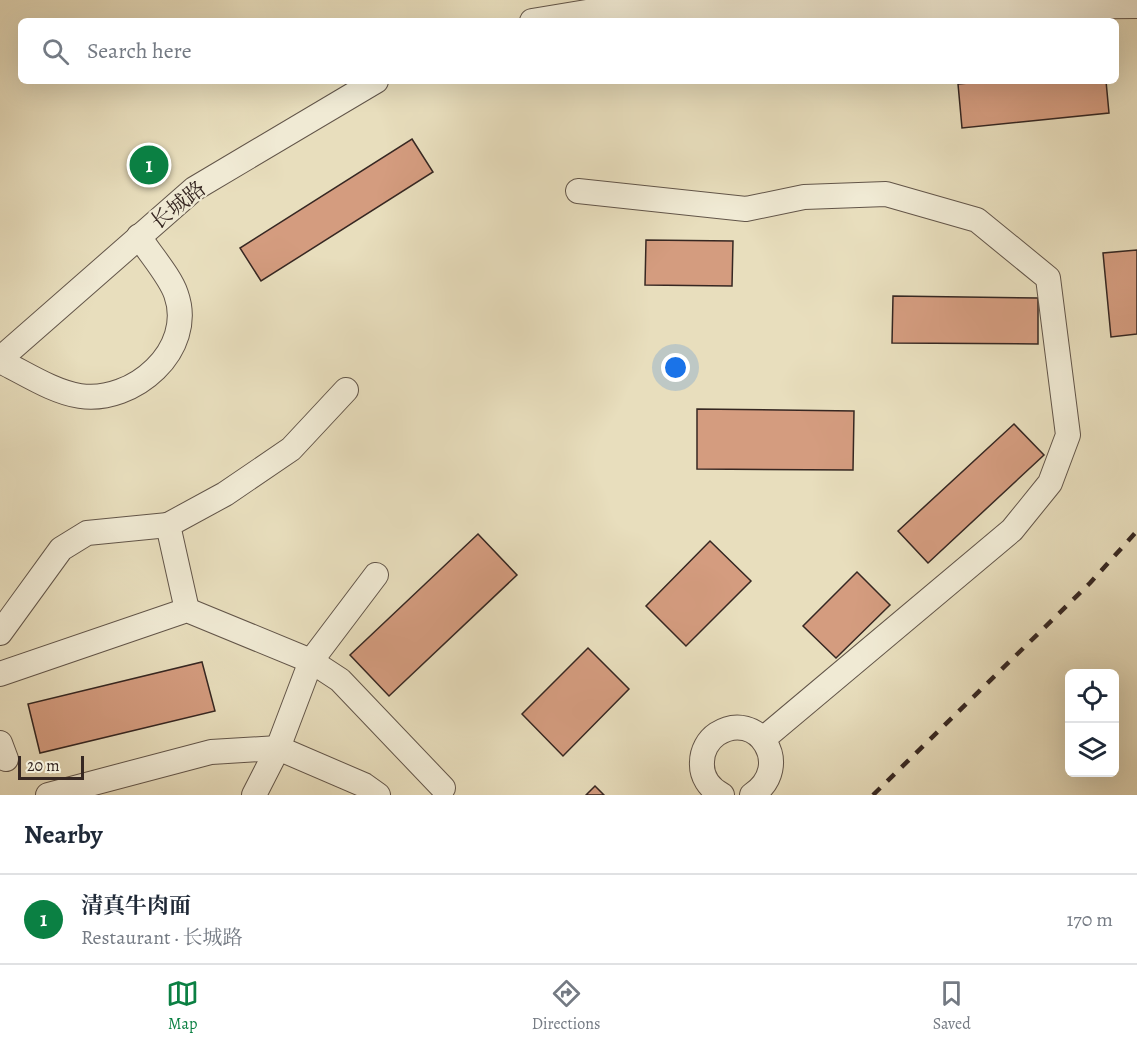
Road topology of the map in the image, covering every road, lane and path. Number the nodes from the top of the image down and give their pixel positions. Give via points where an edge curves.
1 (586, 6) edge
2 (1137, 6) edge
3 (543, 18) edge
4 (371, 84) edge
5 (578, 190) dead end
6 (139, 236) junction
7 (0, 360) edge
8 (346, 390) dead end
9 (168, 525) junction
10 (376, 575) dead end
11 (187, 610) junction
12 (0, 633) edge
13 (311, 661) junction
14 (0, 674) edge
15 (763, 739) junction
16 (278, 747) junction
17 (443, 788) dead end
18 (712, 792) edge
19 (759, 793) edge
20 (51, 795) edge
21 (254, 795) edge
22 (378, 795) edge

1 - 2 street
1 - 3 street
4 - 6 street, 长城路 via 194,189
5 - 15 street via 746,208 804,197 886,194 977,220 1048,278 1068,435 1050,483 1012,530
6 - 7 street, 长城路
6 - 7 street via 176,293 178,308 174,338 160,365 149,376 116,393 79,396
8 - 9 street via 291,449 225,494
9 - 11 street
9 - 12 street via 87,533 61,549
10 - 13 street
11 - 13 street
11 - 14 street
13 - 16 street
13 - 17 street via 340,680
15 - 18 street via 744,728 722,731 713,737 702,756 704,778
15 - 19 street via 769,749 771,770
16 - 20 street via 211,752
16 - 21 street
16 - 22 street

